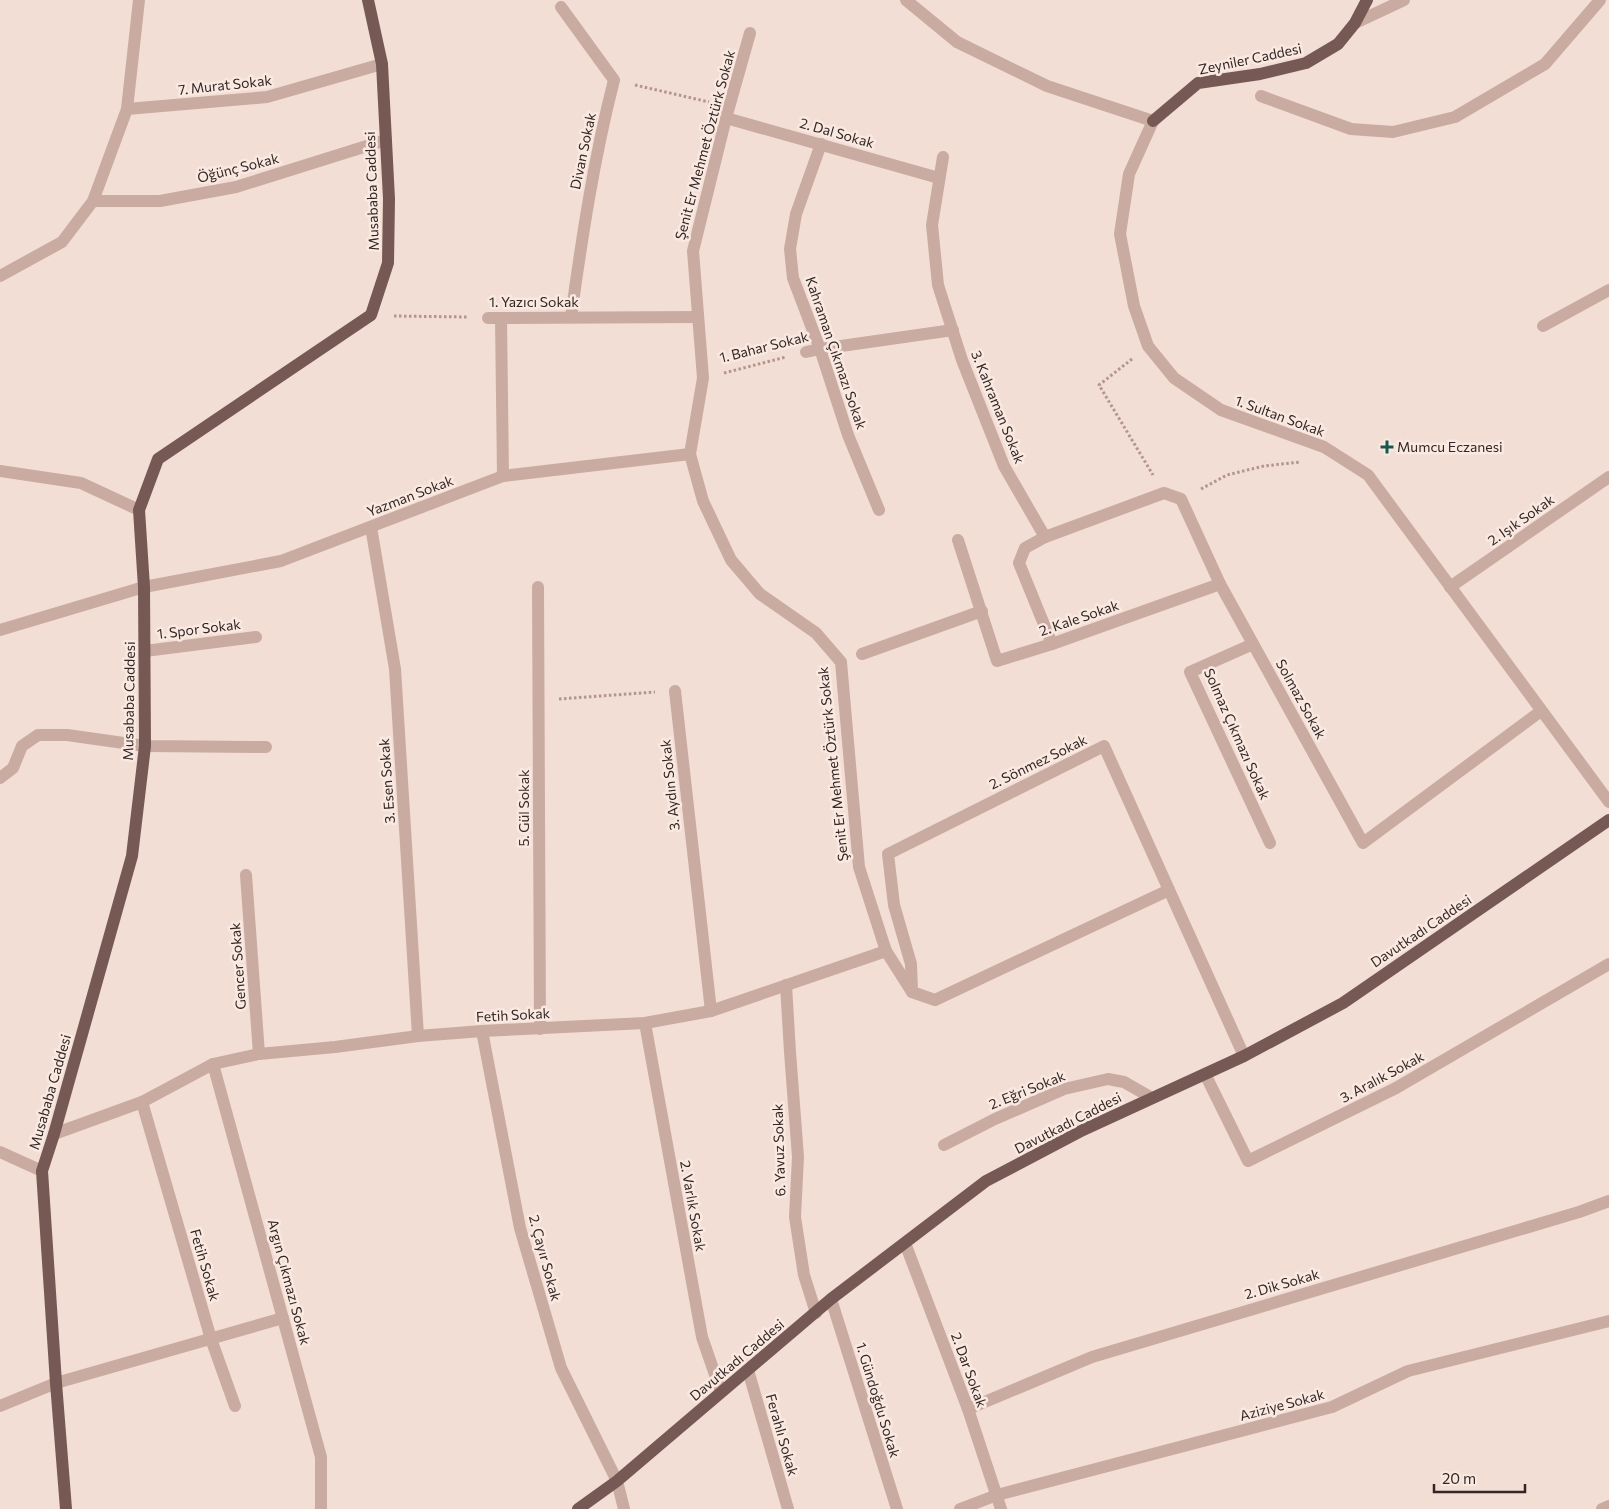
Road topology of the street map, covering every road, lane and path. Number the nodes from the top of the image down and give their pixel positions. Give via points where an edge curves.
1 (139, 0) edge
2 (368, 0) edge
3 (906, 0) edge
4 (1367, 0) edge
5 (1404, 0) edge
6 (1600, 0) edge
7 (561, 7) dead end
8 (1354, 23) junction
9 (750, 33) dead end
10 (382, 64) junction
11 (614, 80) junction
12 (1261, 96) dead end
13 (127, 109) junction
14 (728, 112) junction
15 (1153, 121) junction
16 (386, 140) junction
17 (821, 144) junction
18 (943, 157) dead end
19 (940, 178) junction
20 (93, 201) junction
21 (0, 276) edge
22 (1609, 290) edge
23 (371, 315) junction
24 (571, 317) junction
25 (698, 317) junction
26 (488, 318) joint
27 (501, 318) junction
28 (1543, 326) dead end
29 (952, 330) junction
30 (1148, 346) junction
31 (820, 349) junction
32 (806, 352) joint
33 (703, 378) junction
34 (690, 454) junction
35 (1302, 462) dead end
36 (0, 471) edge
37 (503, 476) junction
38 (1609, 478) edge
39 (1164, 493) junction
40 (1181, 499) junction
41 (140, 510) junction
42 (879, 510) dead end
43 (371, 527) junction
44 (1045, 537) junction
45 (958, 540) dead end
46 (1220, 584) junction
47 (144, 587) junction
48 (538, 587) dead end
49 (1450, 587) junction
50 (982, 611) junction
51 (0, 630) edge
52 (256, 637) dead end
53 (1052, 644) junction
54 (1253, 644) junction
55 (146, 651) junction
56 (862, 654) dead end
57 (675, 691) joint
58 (538, 700) junction
59 (1542, 711) junction
60 (145, 746) junction
61 (266, 746) dead end
62 (0, 778) edge
63 (1609, 802) edge
64 (1609, 820) edge
65 (1270, 843) dead end
66 (246, 875) dead end
67 (1169, 890) junction
68 (886, 951) junction
69 (1609, 964) edge
70 (786, 985) junction
71 (912, 992) junction
72 (711, 1011) junction
73 (645, 1023) junction
74 (540, 1029) junction
75 (482, 1031) junction
76 (418, 1036) junction
77 (260, 1054) junction
78 (1244, 1056) junction
79 (213, 1064) junction
80 (1205, 1074) junction
81 (1152, 1098) junction
82 (142, 1102) junction
83 (54, 1134) junction
84 (944, 1145) dead end
85 (0, 1152) edge
86 (42, 1171) junction
87 (1609, 1201) edge
88 (905, 1243) junction
89 (831, 1300) junction
90 (816, 1313) junction
91 (283, 1318) junction
92 (1609, 1321) edge
93 (211, 1339) junction
94 (748, 1370) junction
95 (56, 1383) junction
96 (721, 1392) junction
97 (0, 1406) edge
98 (234, 1406) dead end
99 (968, 1409) junction
100 (617, 1481) junction
101 (997, 1495) junction
102 (1609, 1506) edge
103 (66, 1509) edge
104 (322, 1509) edge
105 (578, 1509) edge
106 (624, 1509) edge
107 (788, 1509) edge
108 (897, 1509) edge
109 (960, 1509) edge
110 (1001, 1509) edge
111 (1602, 1509) edge

1 - 13 street
2 - 10 main road, Musababa Caddesi
3 - 15 street via 957,42 1046,86
4 - 8 main road, Zeyniler Caddesi
5 - 8 street
6 - 12 street via 1545,64 1455,116 1393,132 1351,129
7 - 11 street
8 - 15 main road, Zeyniler Caddesi via 1338,44 1306,63 1198,83
9 - 14 street, Şenit Er Mehmet Öztürk Sokak
10 - 13 street, 7. Murat Sokak via 267,97
10 - 16 main road, Musababa Caddesi
11 - 14 path
11 - 24 street, Divan Sokak via 585,216
13 - 20 street
14 - 17 street, 2. Dal Sokak
14 - 25 street, Şenit Er Mehmet Öztürk Sokak via 693,251
15 - 30 street, 1. Sultan Sokak via 1129,174 1120,234 1134,306
16 - 20 street, Öğünç Sokak via 236,187 160,201
16 - 23 main road, Musababa Caddesi via 390,200 388,263
17 - 19 street, 2. Dal Sokak
17 - 31 street, Kahraman Çıkmazı Sokak via 796,214 790,248 793,278
18 - 19 street, 3. Kahraman Sokak
19 - 29 street, 3. Kahraman Sokak via 932,225 938,286
20 - 21 street via 62,242
22 - 28 street
23 - 26 path, 1. Yazıcı Sokak
23 - 41 main road, Musababa Caddesi via 158,459
24 - 25 street, 1. Yazıcı Sokak
24 - 27 street, 1. Yazıcı Sokak
25 - 33 street, Şenit Er Mehmet Öztürk Sokak
26 - 27 street, 1. Yazıcı Sokak
27 - 37 street
29 - 31 street, 1. Bahar Sokak
29 - 44 street, 3. Kahraman Sokak via 1004,466
30 - 39 path via 1099,385
30 - 49 street, 1. Sultan Sokak via 1174,378 1221,410 1324,447 1368,475
31 - 32 street, 1. Bahar Sokak
31 - 42 street, Kahraman Çıkmazı Sokak via 848,435
32 - 33 path, 1. Bahar Sokak
33 - 34 street, Şenit Er Mehmet Öztürk Sokak
34 - 37 street, Yazman Sokak
34 - 68 street, Şenit Er Mehmet Öztürk Sokak via 703,501 731,560 760,594 816,633 841,662 859,867
35 - 40 path via 1264,466 1227,475
36 - 41 street via 81,483
37 - 43 street, Yazman Sokak
38 - 49 street, 2. Işık Sokak
39 - 40 street
39 - 44 street
40 - 46 street, Solmaz Sokak
41 - 47 main road, Musababa Caddesi
43 - 47 street, Yazman Sokak via 281,561
43 - 76 street, 3. Esen Sokak via 395,669
44 - 53 street via 1025,548 1019,563
45 - 50 street, 2. Kale Sokak
46 - 53 street, 2. Kale Sokak
46 - 54 street, Solmaz Sokak
47 - 51 street, Yazman Sokak
47 - 55 main road, Musababa Caddesi
48 - 58 street, 5. Gül Sokak
49 - 59 street, 1. Sultan Sokak
50 - 53 street, 2. Kale Sokak via 997,661
50 - 56 street
52 - 55 street, 1. Spor Sokak
54 - 59 street, Solmaz Sokak via 1363,842
54 - 65 street, Solmaz Çıkmazı Sokak via 1190,672
55 - 60 main road, Musababa Caddesi
57 - 58 path
57 - 72 street, 3. Aydın Sokak
58 - 74 street, 5. Gül Sokak
59 - 63 street, 1. Sultan Sokak
60 - 61 street
60 - 62 street via 67,735 38,735 22,746 13,768
60 - 83 main road, Musababa Caddesi via 132,856
64 - 78 main road, Davutkadı Caddesi via 1343,1003
66 - 77 street, Gencer Sokak
67 - 71 street via 935,1000
67 - 71 street, 2. Sönmez Sokak via 1104,746 888,854 894,905 911,964
67 - 78 street, 2. Sönmez Sokak
68 - 70 street, Fetih Sokak
68 - 71 street, Şenit Er Mehmet Öztürk Sokak
69 - 80 street, 3. Aralık Sokak via 1396,1088 1248,1161
70 - 72 street, Fetih Sokak
70 - 90 street, 6. Yavuz Sokak via 798,1157 795,1217 804,1275
72 - 73 street, Fetih Sokak
73 - 74 street, Fetih Sokak
73 - 96 street, 2. Varlık Sokak via 702,1337
74 - 75 street, Fetih Sokak
75 - 76 street, Fetih Sokak
75 - 100 street, 2. Çayır Sokak via 520,1228 561,1368
76 - 77 street, Fetih Sokak
77 - 79 street, Fetih Sokak
78 - 80 main road, Davutkadı Caddesi
79 - 82 street, Fetih Sokak
79 - 91 street, Argın Çıkmazı Sokak
80 - 81 main road, Davutkadı Caddesi
81 - 84 street, 2. Eğri Sokak via 1124,1082 1108,1079 1064,1089 995,1118
81 - 88 main road, Davutkadı Caddesi via 986,1181
82 - 83 street, Fetih Sokak
82 - 93 street, Fetih Sokak
83 - 86 main road, Musababa Caddesi
85 - 86 street
86 - 95 main road, Musababa Caddesi
87 - 99 street, 2. Dik Sokak via 1092,1357
88 - 89 main road, Davutkadı Caddesi
88 - 99 street, 2. Dar Sokak
89 - 90 main road, Davutkadı Caddesi
89 - 108 street, 1. Gündoğdu Sokak
90 - 94 main road, Davutkadı Caddesi
91 - 93 street
91 - 104 street, Argın Çıkmazı Sokak via 321,1457
92 - 101 street, Aziziye Sokak via 1408,1371 1332,1407
93 - 95 street
93 - 98 street, Fetih Sokak
94 - 96 main road, Davutkadı Caddesi
94 - 107 street, Ferahlı Sokak
95 - 97 street
95 - 103 main road, Musababa Caddesi
96 - 100 main road, Davutkadı Caddesi
99 - 101 street, 2. Dar Sokak
100 - 105 main road, Davutkadı Caddesi
100 - 106 street, 2. Çayır Sokak
101 - 109 street, Aziziye Sokak
101 - 110 street, 2. Dar Sokak
102 - 111 street

